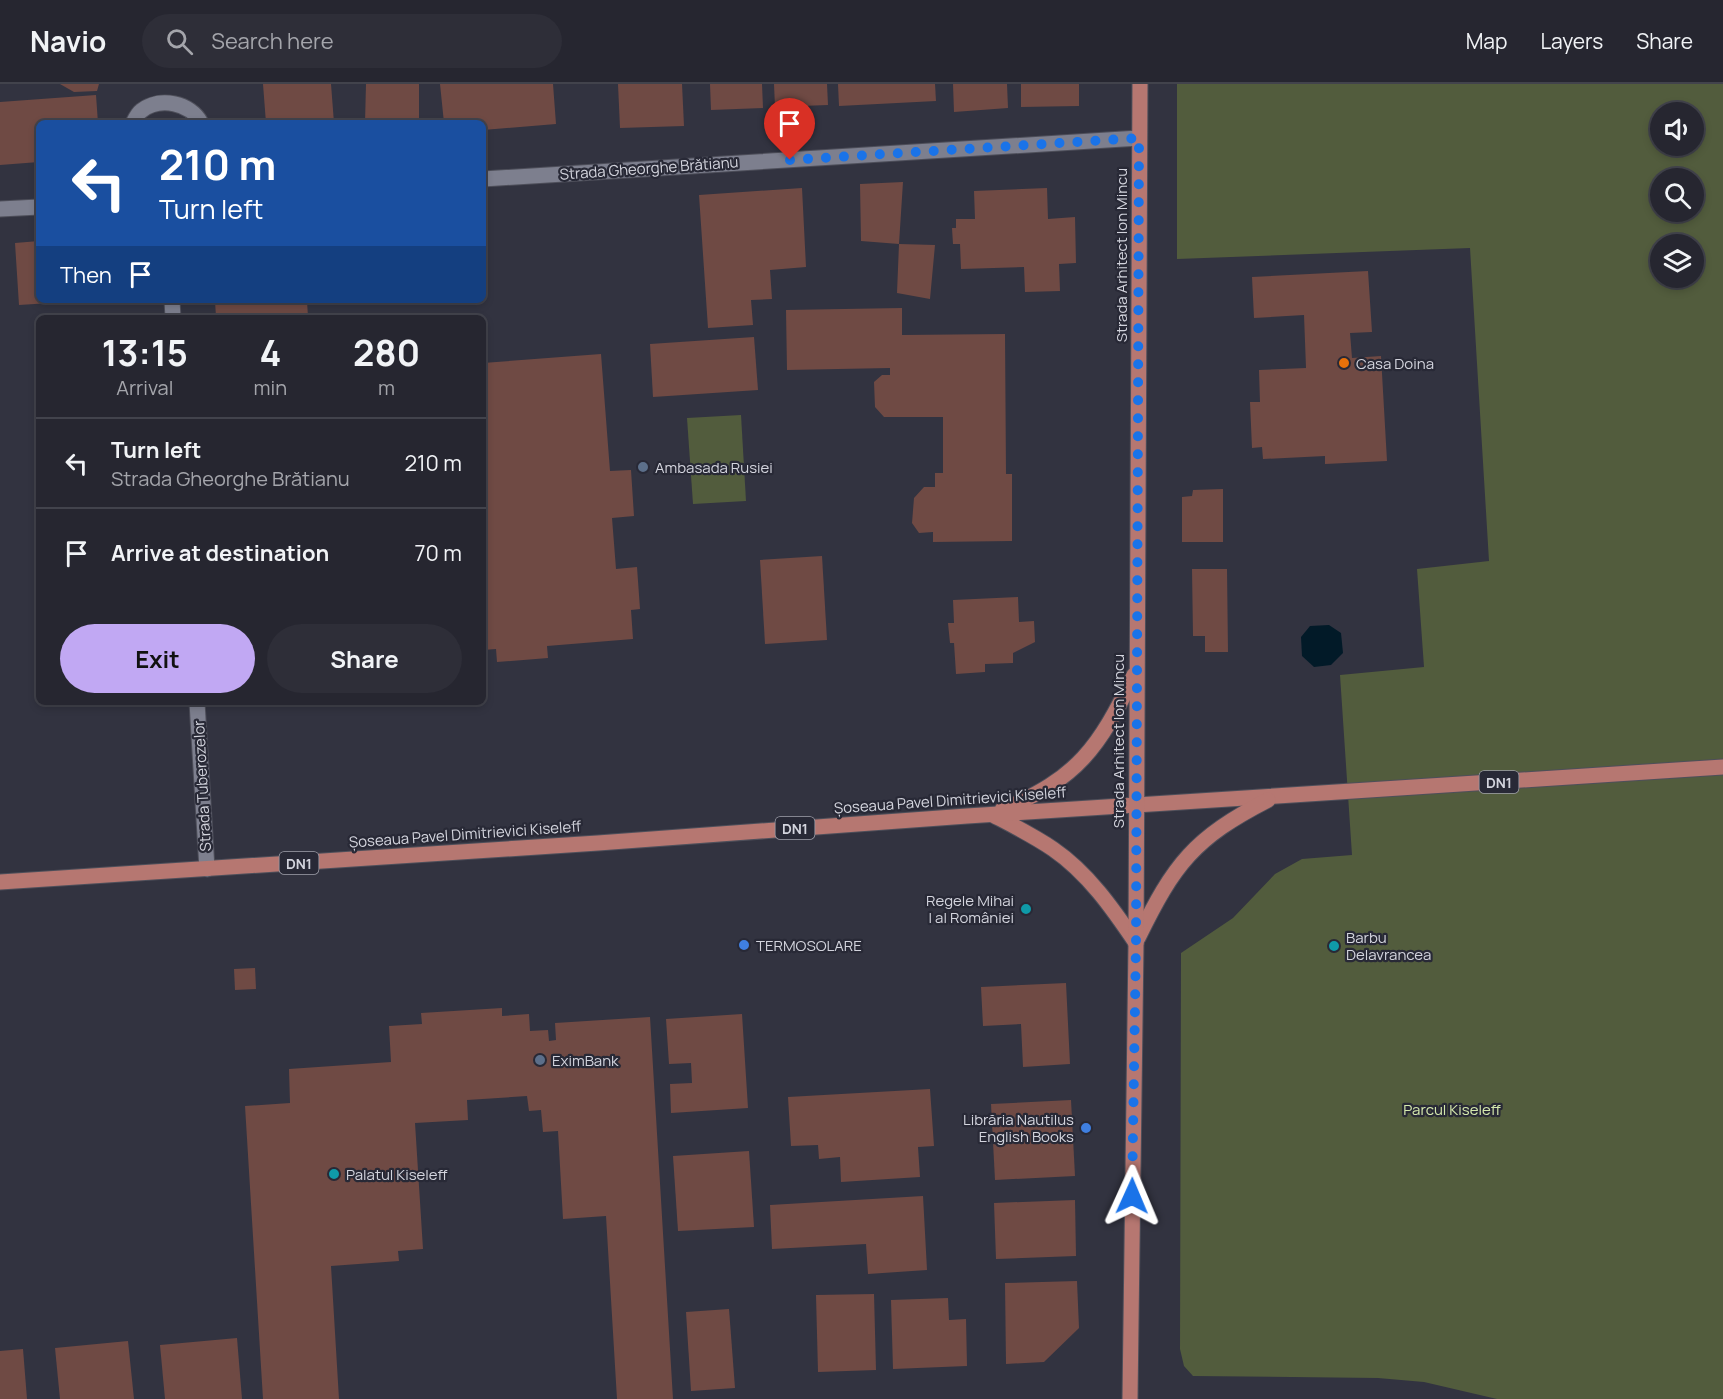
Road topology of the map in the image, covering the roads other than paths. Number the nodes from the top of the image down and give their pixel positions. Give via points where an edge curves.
1 (1140, 84) edge
2 (135, 120) edge
3 (200, 120) edge
4 (1139, 138) junction
5 (486, 179) edge
6 (36, 207) edge
7 (0, 209) edge
8 (1136, 670) junction
9 (197, 705) edge
10 (1723, 767) edge
11 (1275, 796) junction
12 (1135, 806) junction
13 (993, 814) junction
14 (207, 869) junction
15 (0, 882) edge
16 (1136, 943) junction
17 (1130, 1399) edge

1 - 4 main road, Strada Arhitect Ion Mincu
2 - 3 street via 141,111 159,103 178,104 196,113
4 - 5 street, Strada Gheorghe Brătianu
4 - 8 main road, Strada Arhitect Ion Mincu
6 - 7 street
8 - 12 main road, Strada Arhitect Ion Mincu
8 - 13 main road via 1100,738 1081,762 1057,783
9 - 14 street, Strada Tuberozelor
10 - 11 main road, Șoseaua Pavel Dimitrievici Kiseleff / DN1
11 - 12 main road, Șoseaua Pavel Dimitrievici Kiseleff / DN1
11 - 16 main road via 1214,830 1192,850 1171,876
12 - 13 main road, Șoseaua Pavel Dimitrievici Kiseleff / DN1
12 - 16 main road, Strada Arhitect Ion Mincu
13 - 14 main road, Șoseaua Pavel Dimitrievici Kiseleff / DN1
13 - 16 main road via 1055,850 1080,872 1106,900
14 - 15 main road, Șoseaua Pavel Dimitrievici Kiseleff / DN1
16 - 17 main road, Strada Arhitect Ion Mincu

